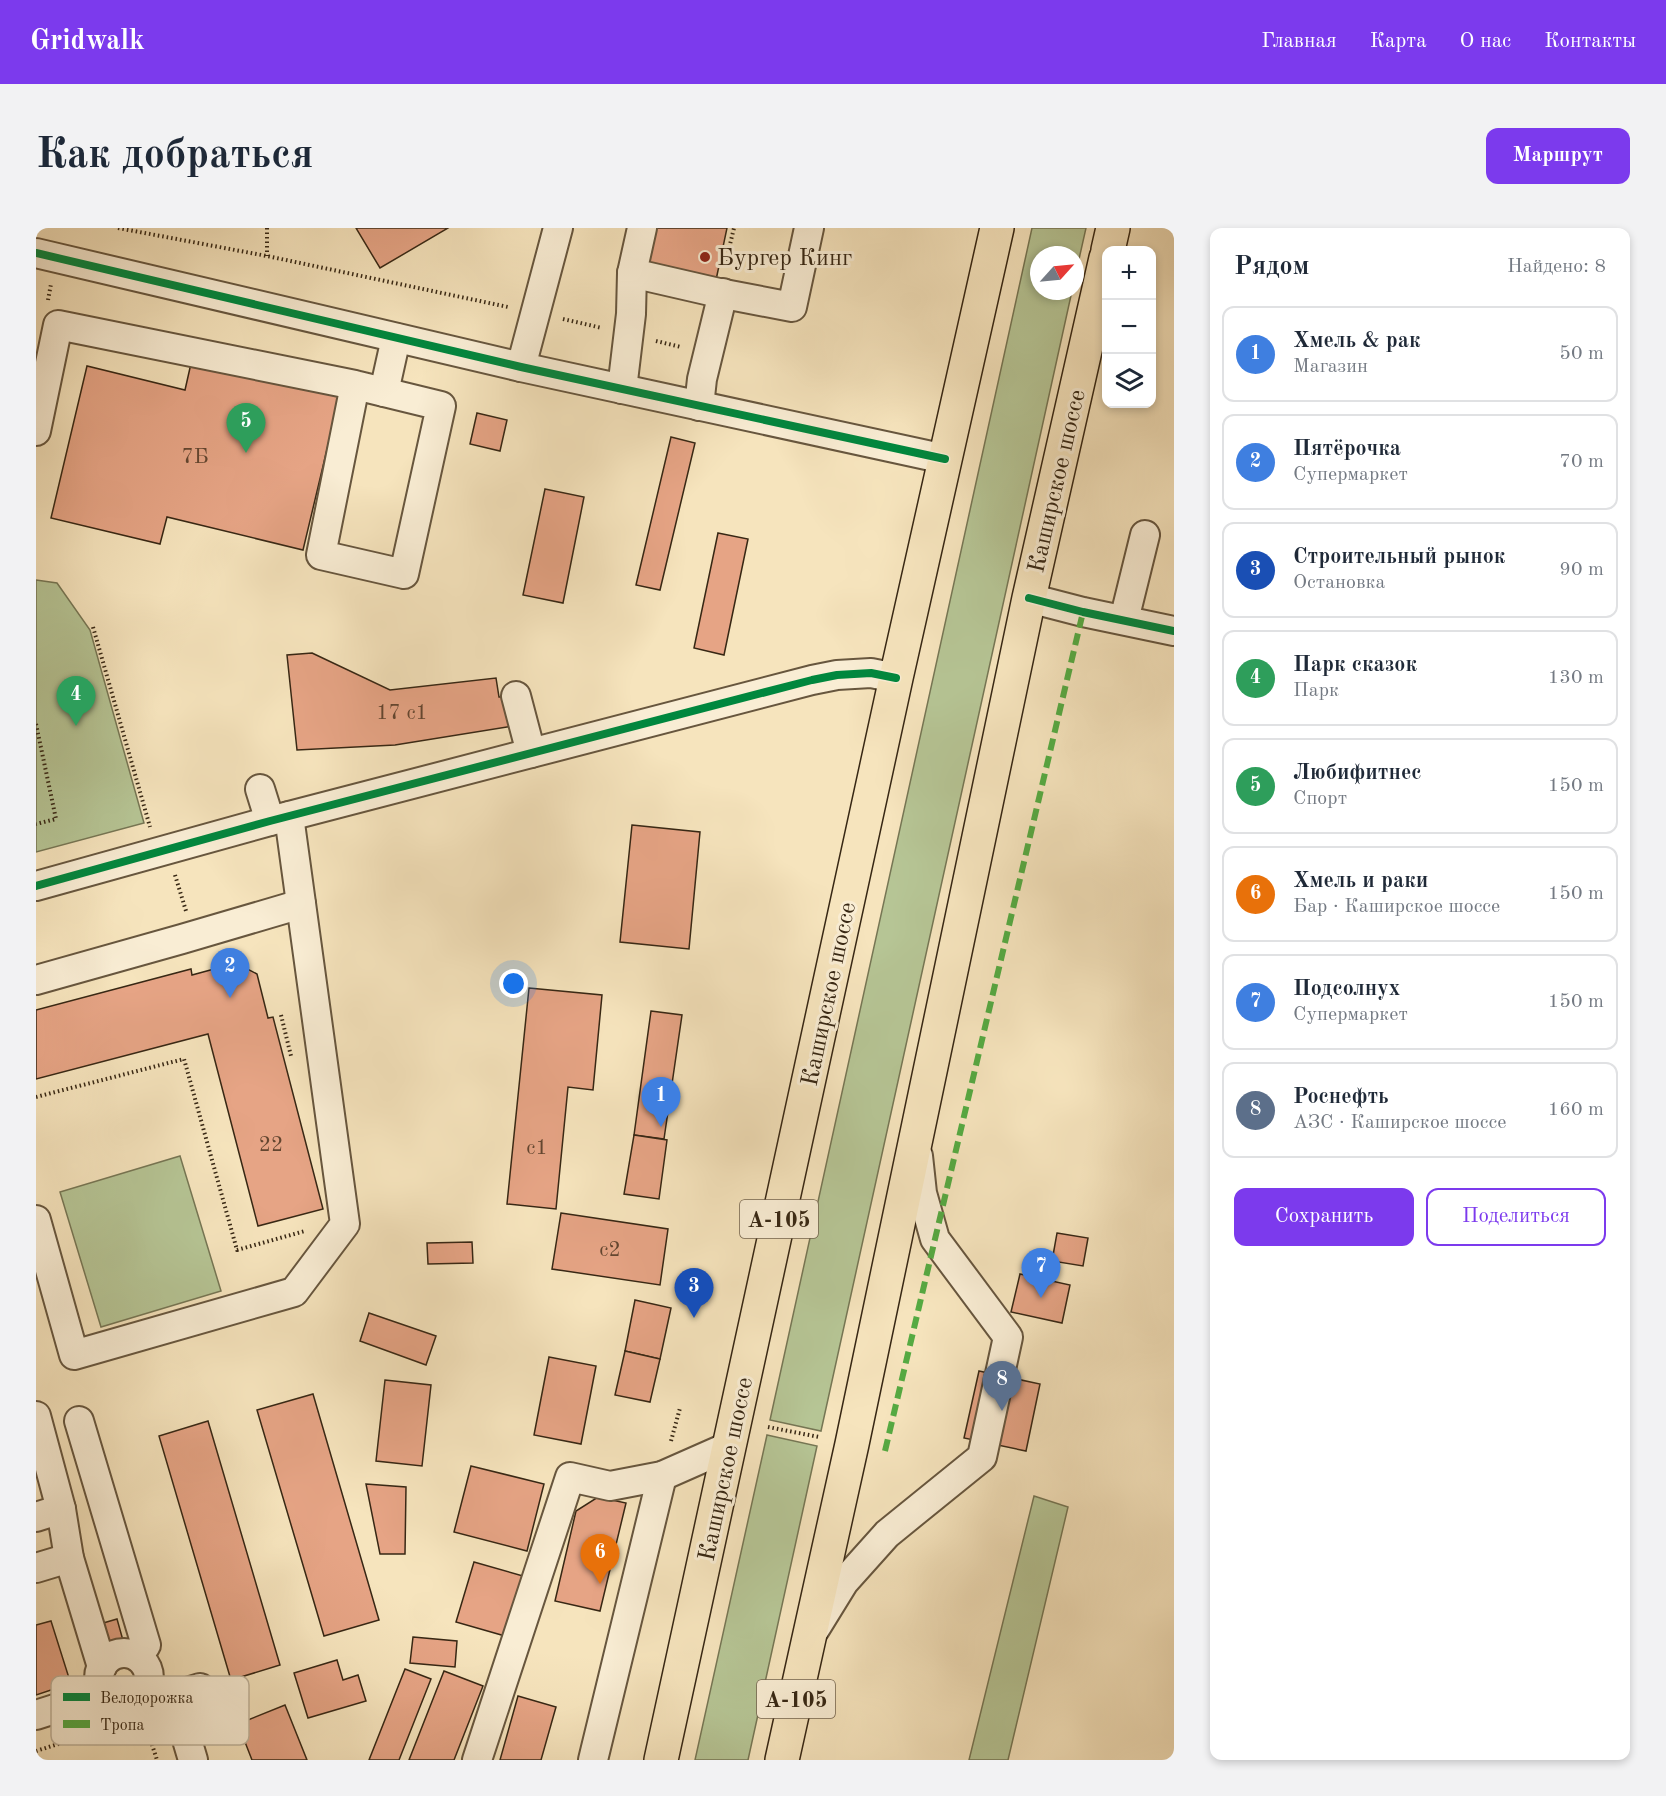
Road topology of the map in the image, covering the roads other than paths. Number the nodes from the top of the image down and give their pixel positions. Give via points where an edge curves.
1 (558, 228) edge
2 (642, 228) edge
3 (809, 228) edge
4 (996, 228) edge
5 (1113, 228) edge
6 (1109, 246) edge
7 (36, 253) edge
8 (632, 273) junction
9 (1102, 280) edge
10 (723, 293) junction
11 (396, 338) junction
12 (521, 367) junction
13 (355, 385) junction
14 (622, 389) junction
15 (384, 392) junction
16 (699, 406) junction
17 (36, 430) edge
18 (945, 459) junction
19 (1145, 535) dead end
20 (1029, 598) junction
21 (1124, 620) junction
22 (1174, 631) edge
23 (896, 678) junction
24 (516, 696) dead end
25 (531, 753) junction
26 (260, 789) dead end
27 (280, 819) junction
28 (36, 886) edge
29 (301, 904) junction
30 (36, 980) edge
31 (917, 1135) junction
32 (36, 1220) edge
33 (36, 1416) edge
34 (79, 1421) dead end
35 (730, 1446) junction
36 (662, 1476) junction
37 (100, 1489) junction
38 (52, 1509) edge
39 (69, 1558) junction
40 (36, 1568) edge
41 (809, 1638) junction
42 (138, 1657) junction
43 (103, 1676) edge
44 (105, 1676) edge
45 (150, 1676) edge
46 (51, 1706) edge
47 (36, 1714) edge
48 (189, 1745) edge
49 (193, 1760) edge
50 (477, 1760) edge
51 (593, 1760) edge
52 (661, 1760) edge
53 (782, 1760) edge

1 - 12 street
2 - 8 street
3 - 10 street via 792,307
4 - 18 highway, Каширское шоссе / А-105
5 - 6 highway
7 - 11 street
8 - 10 street
8 - 14 street
9 - 20 highway, Каширское шоссе / А-105
10 - 16 street
11 - 12 street
11 - 15 street
12 - 14 street
13 - 15 street
13 - 15 street via 321,555 404,574 441,406
13 - 17 street via 58,325
14 - 16 street
16 - 18 street
18 - 23 highway, Каширское шоссе / А-105
19 - 21 street
20 - 21 street
20 - 31 highway, Каширское шоссе / А-105
21 - 22 street
23 - 25 street via 871,673 837,675
23 - 35 highway, Каширское шоссе / А-105
24 - 25 street
25 - 27 street
26 - 27 street
27 - 28 street via 165,860
27 - 29 street
29 - 30 street
29 - 32 street via 345,1224 294,1292 74,1355
31 - 41 highway, Каширское шоссе / А-105
31 - 41 street via 922,1193 935,1239 1008,1337 982,1457 887,1534 844,1582
33 - 38 street
34 - 37 street
35 - 36 street
35 - 52 highway, Каширское шоссе / А-105
36 - 50 street via 610,1486 570,1477
36 - 51 street
37 - 38 street
37 - 42 street via 146,1645
38 - 39 street
39 - 40 street
39 - 43 street
41 - 53 highway, Каширское шоссе / А-105
42 - 44 street via 117,1653 107,1659
42 - 45 street
46 - 47 street
48 - 49 street

